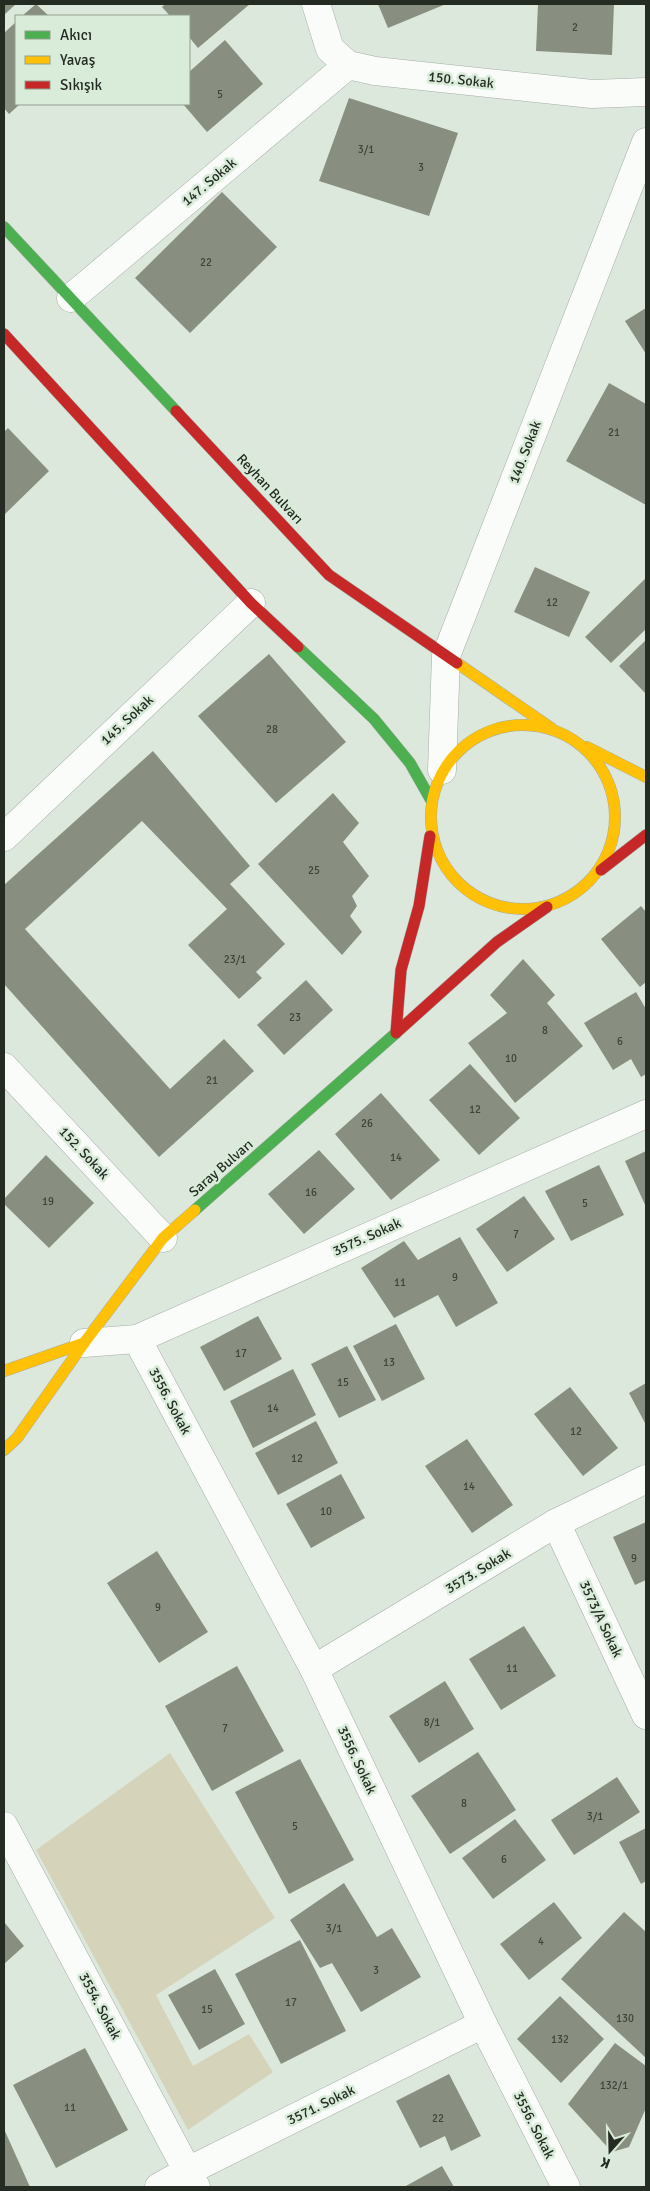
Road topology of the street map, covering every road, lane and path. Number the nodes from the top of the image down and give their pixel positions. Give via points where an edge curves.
1 (315, 8) edge
2 (348, 65) junction
3 (646, 92) edge
4 (646, 142) edge
5 (4, 227) edge
6 (71, 298) junction
7 (4, 334) edge
8 (251, 604) junction
9 (446, 656) junction
10 (552, 728) junction
11 (578, 742) junction
12 (442, 770) junction
13 (646, 777) edge
14 (430, 800) junction
15 (431, 832) junction
16 (646, 835) edge
17 (4, 837) edge
18 (596, 874) junction
19 (548, 907) junction
20 (396, 1033) junction
21 (4, 1067) edge
22 (646, 1114) edge
23 (163, 1238) junction
24 (137, 1339) junction
25 (84, 1343) junction
26 (4, 1371) edge
27 (4, 1450) edge
28 (646, 1479) edge
29 (556, 1524) junction
30 (314, 1669) junction
31 (646, 1715) edge
32 (5, 1832) edge
33 (483, 2024) junction
34 (192, 2179) edge
35 (160, 2187) edge
36 (566, 2187) edge

1 - 2 street via 330,49
2 - 3 street, 150. Sokak via 376,71 592,94
2 - 6 street, 147. Sokak
4 - 9 street, 140. Sokak
5 - 6 main road, Reyhan Bulvarı
6 - 9 main road, Reyhan Bulvarı via 330,575
7 - 8 main road
8 - 14 main road via 374,719 410,763
8 - 17 street, 145. Sokak
9 - 10 main road, Reyhan Bulvarı
9 - 12 street, 140. Sokak
10 - 11 main road
10 - 12 main road via 522,724 490,730 463,745
11 - 13 main road
11 - 18 main road via 599,763 612,790 616,819 610,848
12 - 14 main road
14 - 15 main road
15 - 19 main road via 441,862 461,887 489,904 518,910
15 - 20 main road via 419,906 401,970
16 - 18 main road
18 - 19 main road via 574,894
19 - 20 main road, Saray Bulvarı via 497,942
20 - 23 main road, Saray Bulvarı
21 - 23 street, 152. Sokak
22 - 24 street, 3575. Sokak
23 - 25 main road, Saray Bulvarı
24 - 25 street, 3575. Sokak
24 - 30 street, 3556. Sokak
25 - 26 main road
25 - 27 main road, Saray Bulvarı via 18,1438
28 - 29 street, 3573. Sokak
29 - 30 street, 3573. Sokak
29 - 31 street, 3573/A Sokak
30 - 33 street, 3556. Sokak
32 - 34 street, 3554. Sokak
33 - 34 street, 3571. Sokak
33 - 36 street, 3556. Sokak
34 - 35 street, 3571. Sokak

